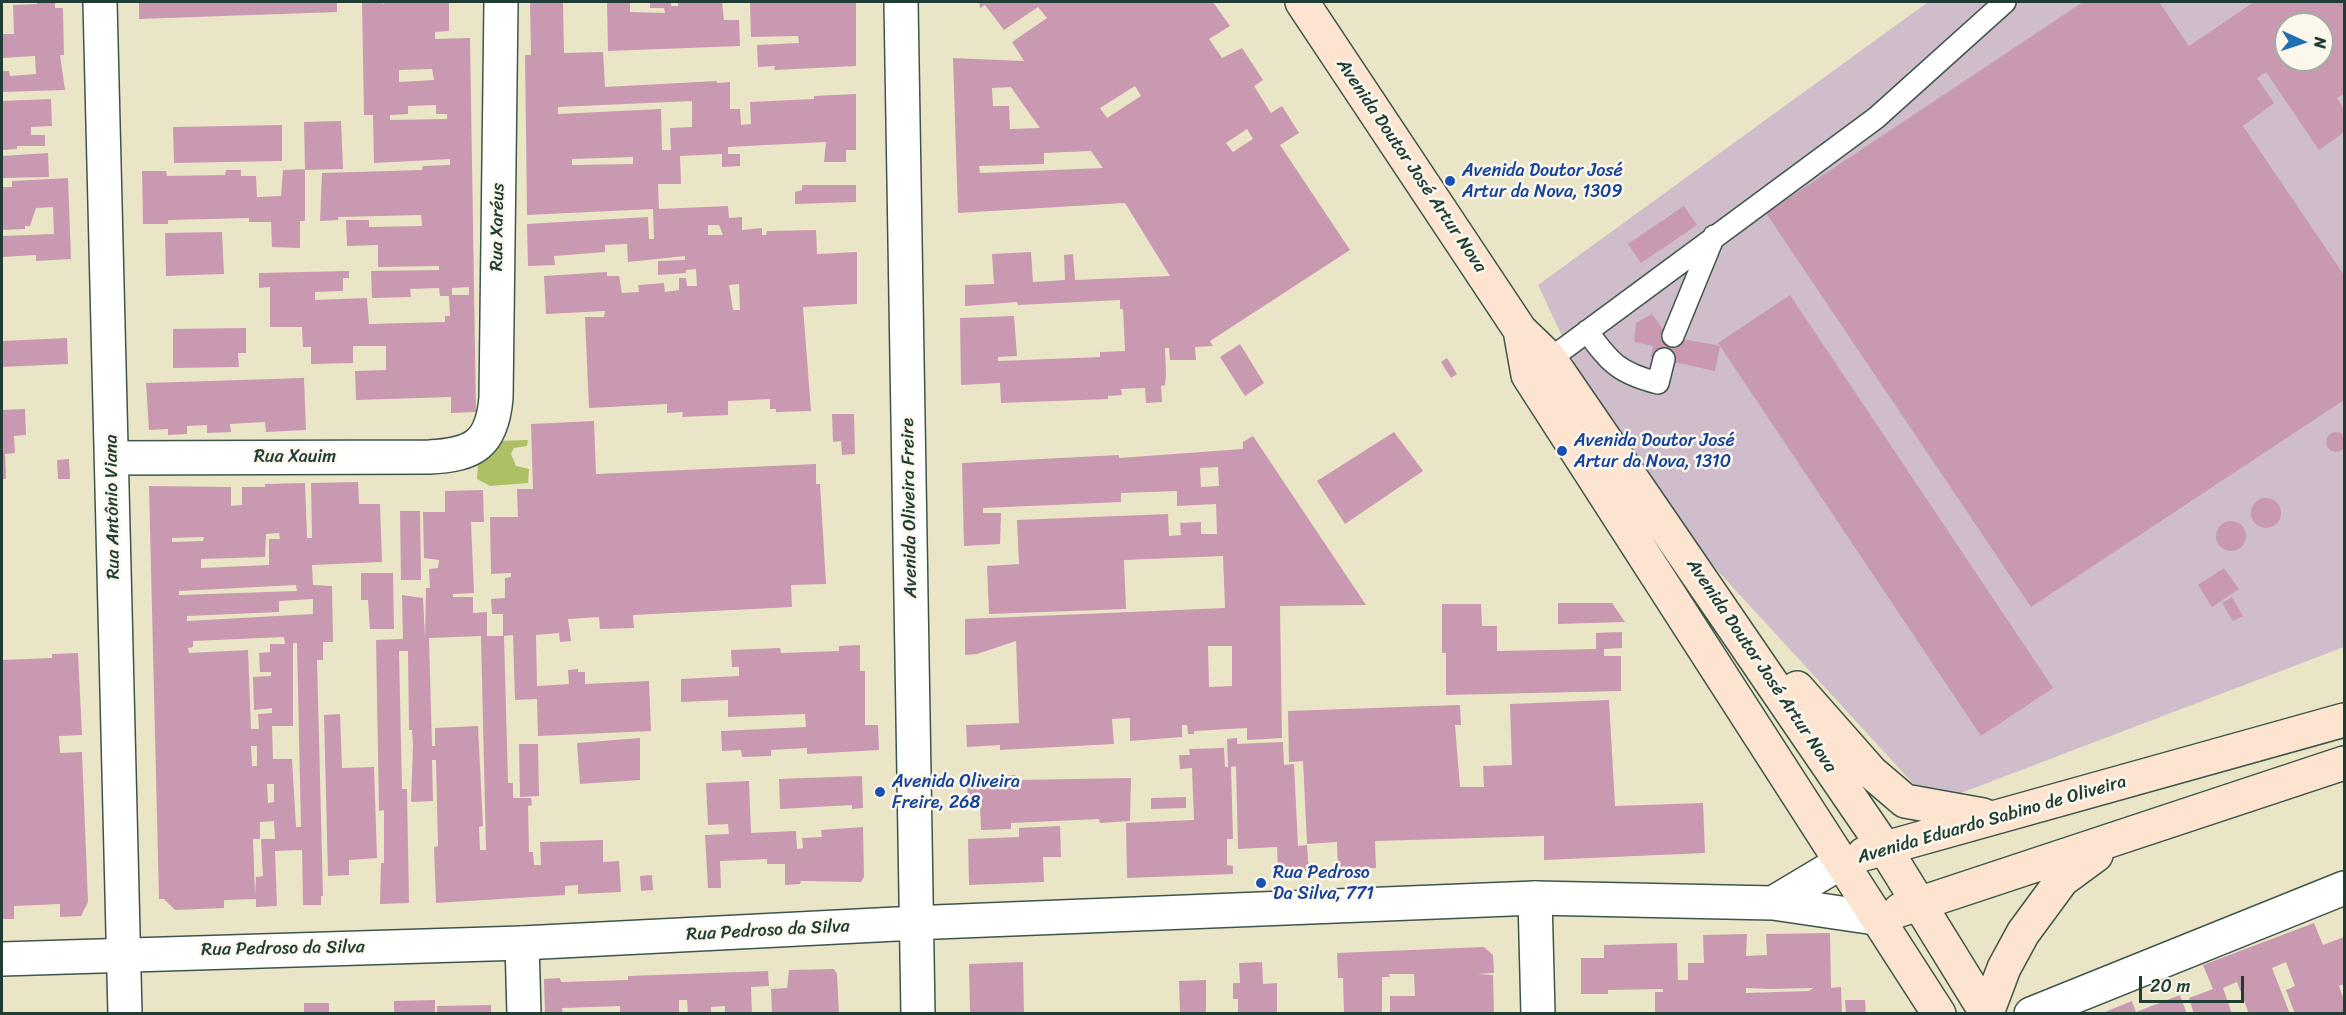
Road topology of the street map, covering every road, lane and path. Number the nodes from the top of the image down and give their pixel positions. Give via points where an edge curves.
1 (100, 2) edge
2 (501, 2) edge
3 (901, 2) edge
4 (1302, 2) edge
5 (2005, 2) edge
6 (1714, 236) junction
7 (1520, 330) junction
8 (1587, 331) junction
9 (1673, 336) dead end
10 (1550, 359) junction
11 (1664, 360) dead end
12 (477, 447) joint
13 (112, 458) junction
14 (1706, 585) junction
15 (2344, 720) edge
16 (2344, 763) edge
17 (2000, 818) junction
18 (2120, 838) junction
19 (1884, 847) junction
20 (1840, 863) junction
21 (2344, 888) edge
22 (1535, 897) junction
23 (1773, 903) junction
24 (1918, 904) junction
25 (1875, 918) junction
26 (916, 923) junction
27 (522, 943) junction
28 (124, 953) junction
29 (2, 958) edge
30 (1987, 1013) edge
31 (125, 1014) edge
32 (524, 1014) edge
33 (918, 1014) edge
34 (1538, 1014) edge
35 (1939, 1014) edge
36 (2031, 1014) edge

1 - 13 street, Rua Antônio Viana
2 - 12 street, Rua Xaréus via 496,398 489,432
3 - 26 street, Avenida Oliveira Freire
4 - 7 main road, Avenida Doutor José Artur Nova
5 - 6 lane via 1876,118
6 - 8 lane
6 - 9 lane
7 - 10 main road, Avenida Doutor José Artur Nova
7 - 20 main road, Avenida Doutor José Artur Nova via 1528,375
8 - 10 lane
8 - 11 lane via 1610,363 1635,377 1658,383
10 - 14 main road, Avenida Doutor José Artur Nova
12 - 13 street, Rua Xauim via 463,453 429,457
13 - 28 street, Rua Antônio Viana
14 - 17 main road via 1871,772 1905,801
14 - 19 main road, Avenida Doutor José Artur Nova
15 - 17 main road, Avenida Eduardo Sabino de Oliveira
16 - 18 main road
17 - 19 main road, Avenida Eduardo Sabino de Oliveira
18 - 24 main road
18 - 30 main road via 2062,880 2023,933
19 - 20 main road, Avenida Eduardo Sabino de Oliveira
19 - 24 main road, Avenida Doutor José Artur Nova
20 - 23 street, Avenida Eduardo Sabino de Oliveira
20 - 25 main road, Avenida Doutor José Artur Nova
21 - 36 street
22 - 23 street, Rua Pedroso da Silva
22 - 26 street, Rua Pedroso da Silva
22 - 34 street
23 - 25 street
24 - 25 main road
24 - 30 main road, Avenida Doutor José Artur Nova
25 - 35 main road, Avenida Doutor José Artur Nova
26 - 27 street, Rua Pedroso da Silva
26 - 33 street, Avenida Oliveira Freire
27 - 28 street, Rua Pedroso da Silva
27 - 32 street
28 - 29 street, Rua Pedroso da Silva
28 - 31 street, Rua Antônio Viana

